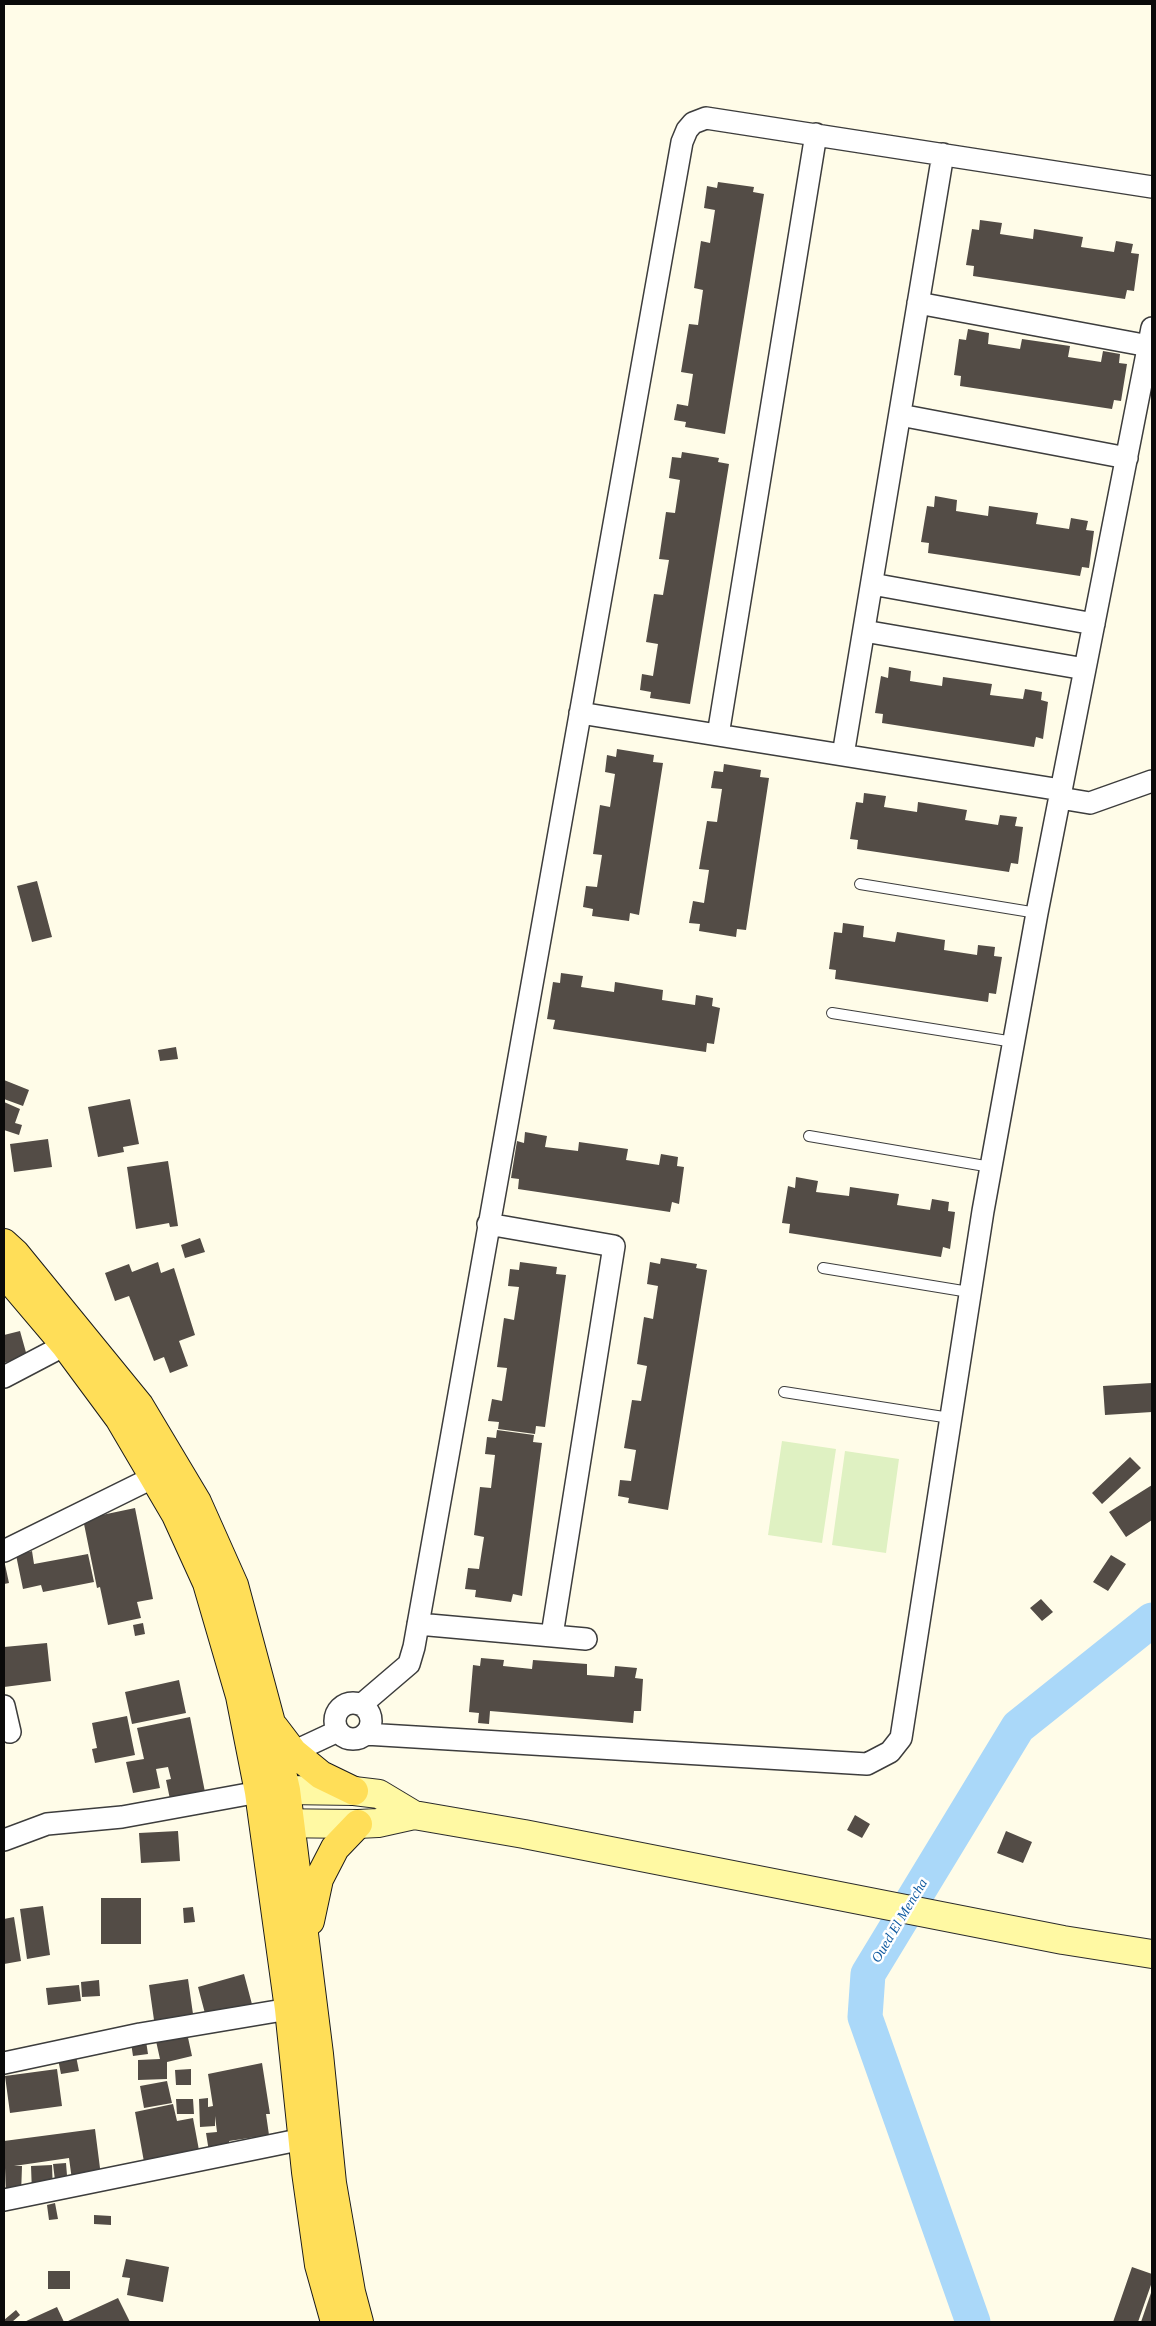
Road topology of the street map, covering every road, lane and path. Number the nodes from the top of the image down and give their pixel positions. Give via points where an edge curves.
1 (816, 134) junction
2 (943, 154) junction
3 (1152, 187) edge
4 (918, 303) junction
5 (1150, 337) edge
6 (900, 415) junction
7 (1127, 458) junction
8 (872, 584) junction
9 (1094, 624) junction
10 (864, 631) junction
11 (1085, 669) junction
12 (580, 713) junction
13 (718, 735) junction
14 (843, 755) junction
15 (1152, 781) edge
16 (1060, 794) junction
17 (860, 884) dead end
18 (1037, 913) junction
19 (832, 1013) dead end
20 (1014, 1042) junction
21 (809, 1136) dead end
22 (991, 1166) junction
23 (488, 1224) junction
24 (4, 1243) edge
25 (823, 1268) dead end
26 (4, 1273) edge
27 (970, 1292) junction
28 (65, 1345) junction
29 (4, 1378) edge
30 (784, 1392) dead end
31 (950, 1418) junction
32 (154, 1477) junction
33 (4, 1551) edge
34 (418, 1624) junction
35 (552, 1635) junction
36 (586, 1639) dead end
37 (361, 1705) junction
38 (4, 1706) edge
39 (271, 1723) junction
40 (338, 1731) junction
41 (10, 1732) dead end
42 (365, 1734) junction
43 (293, 1752) junction
44 (286, 1790) junction
45 (354, 1791) junction
46 (259, 1792) junction
47 (414, 1815) junction
48 (291, 1822) junction
49 (263, 1823) junction
50 (358, 1824) junction
51 (4, 1840) edge
52 (305, 1942) junction
53 (1152, 1954) edge
54 (289, 2009) junction
55 (4, 2063) edge
56 (303, 2138) junction
57 (4, 2200) edge
58 (335, 2322) edge
59 (359, 2322) edge

1 - 2 street
1 - 12 street via 706,118 693,123 682,142
1 - 13 street
2 - 3 street
2 - 4 street
4 - 5 street
4 - 6 street
5 - 7 street
6 - 7 street
6 - 8 street
7 - 9 street
8 - 9 street
8 - 10 street
9 - 11 street
10 - 11 street
10 - 14 street
11 - 16 street
12 - 13 street
12 - 23 street
13 - 14 street
14 - 16 street
15 - 16 street via 1090,803
16 - 18 street
17 - 18 lane
18 - 20 street
19 - 20 lane
20 - 22 street
21 - 22 lane
22 - 27 street
23 - 34 street
23 - 35 street via 614,1246
24 - 39 main road via 139,1405 197,1502 234,1585
25 - 27 lane
26 - 28 main road
27 - 31 street
28 - 29 street
28 - 32 main road via 119,1418
30 - 31 lane
31 - 42 street via 900,1738 890,1752 867,1764
32 - 33 street
32 - 46 main road via 176,1515 207,1584 240,1696
34 - 35 street
34 - 37 street via 409,1664
35 - 36 street
37 - 40 street via 350,1703 340,1709 335,1720
37 - 42 street via 370,1718
38 - 41 street
39 - 43 main road
39 - 44 main road
40 - 42 street via 354,1739
40 - 43 street
43 - 45 main road via 321,1775
44 - 45 main road
44 - 46 main road
44 - 48 main road
45 - 47 main road via 379,1794
46 - 49 main road
46 - 51 street via 122,1817 47,1824
47 - 50 main road
47 - 53 main road via 1063,1940
48 - 49 main road
48 - 50 main road
48 - 52 main road
49 - 54 main road
50 - 52 main road via 334,1848 319,1879
52 - 59 main road via 332,2184
54 - 55 street via 140,2034
54 - 56 main road
56 - 57 street
56 - 58 main road via 319,2265

